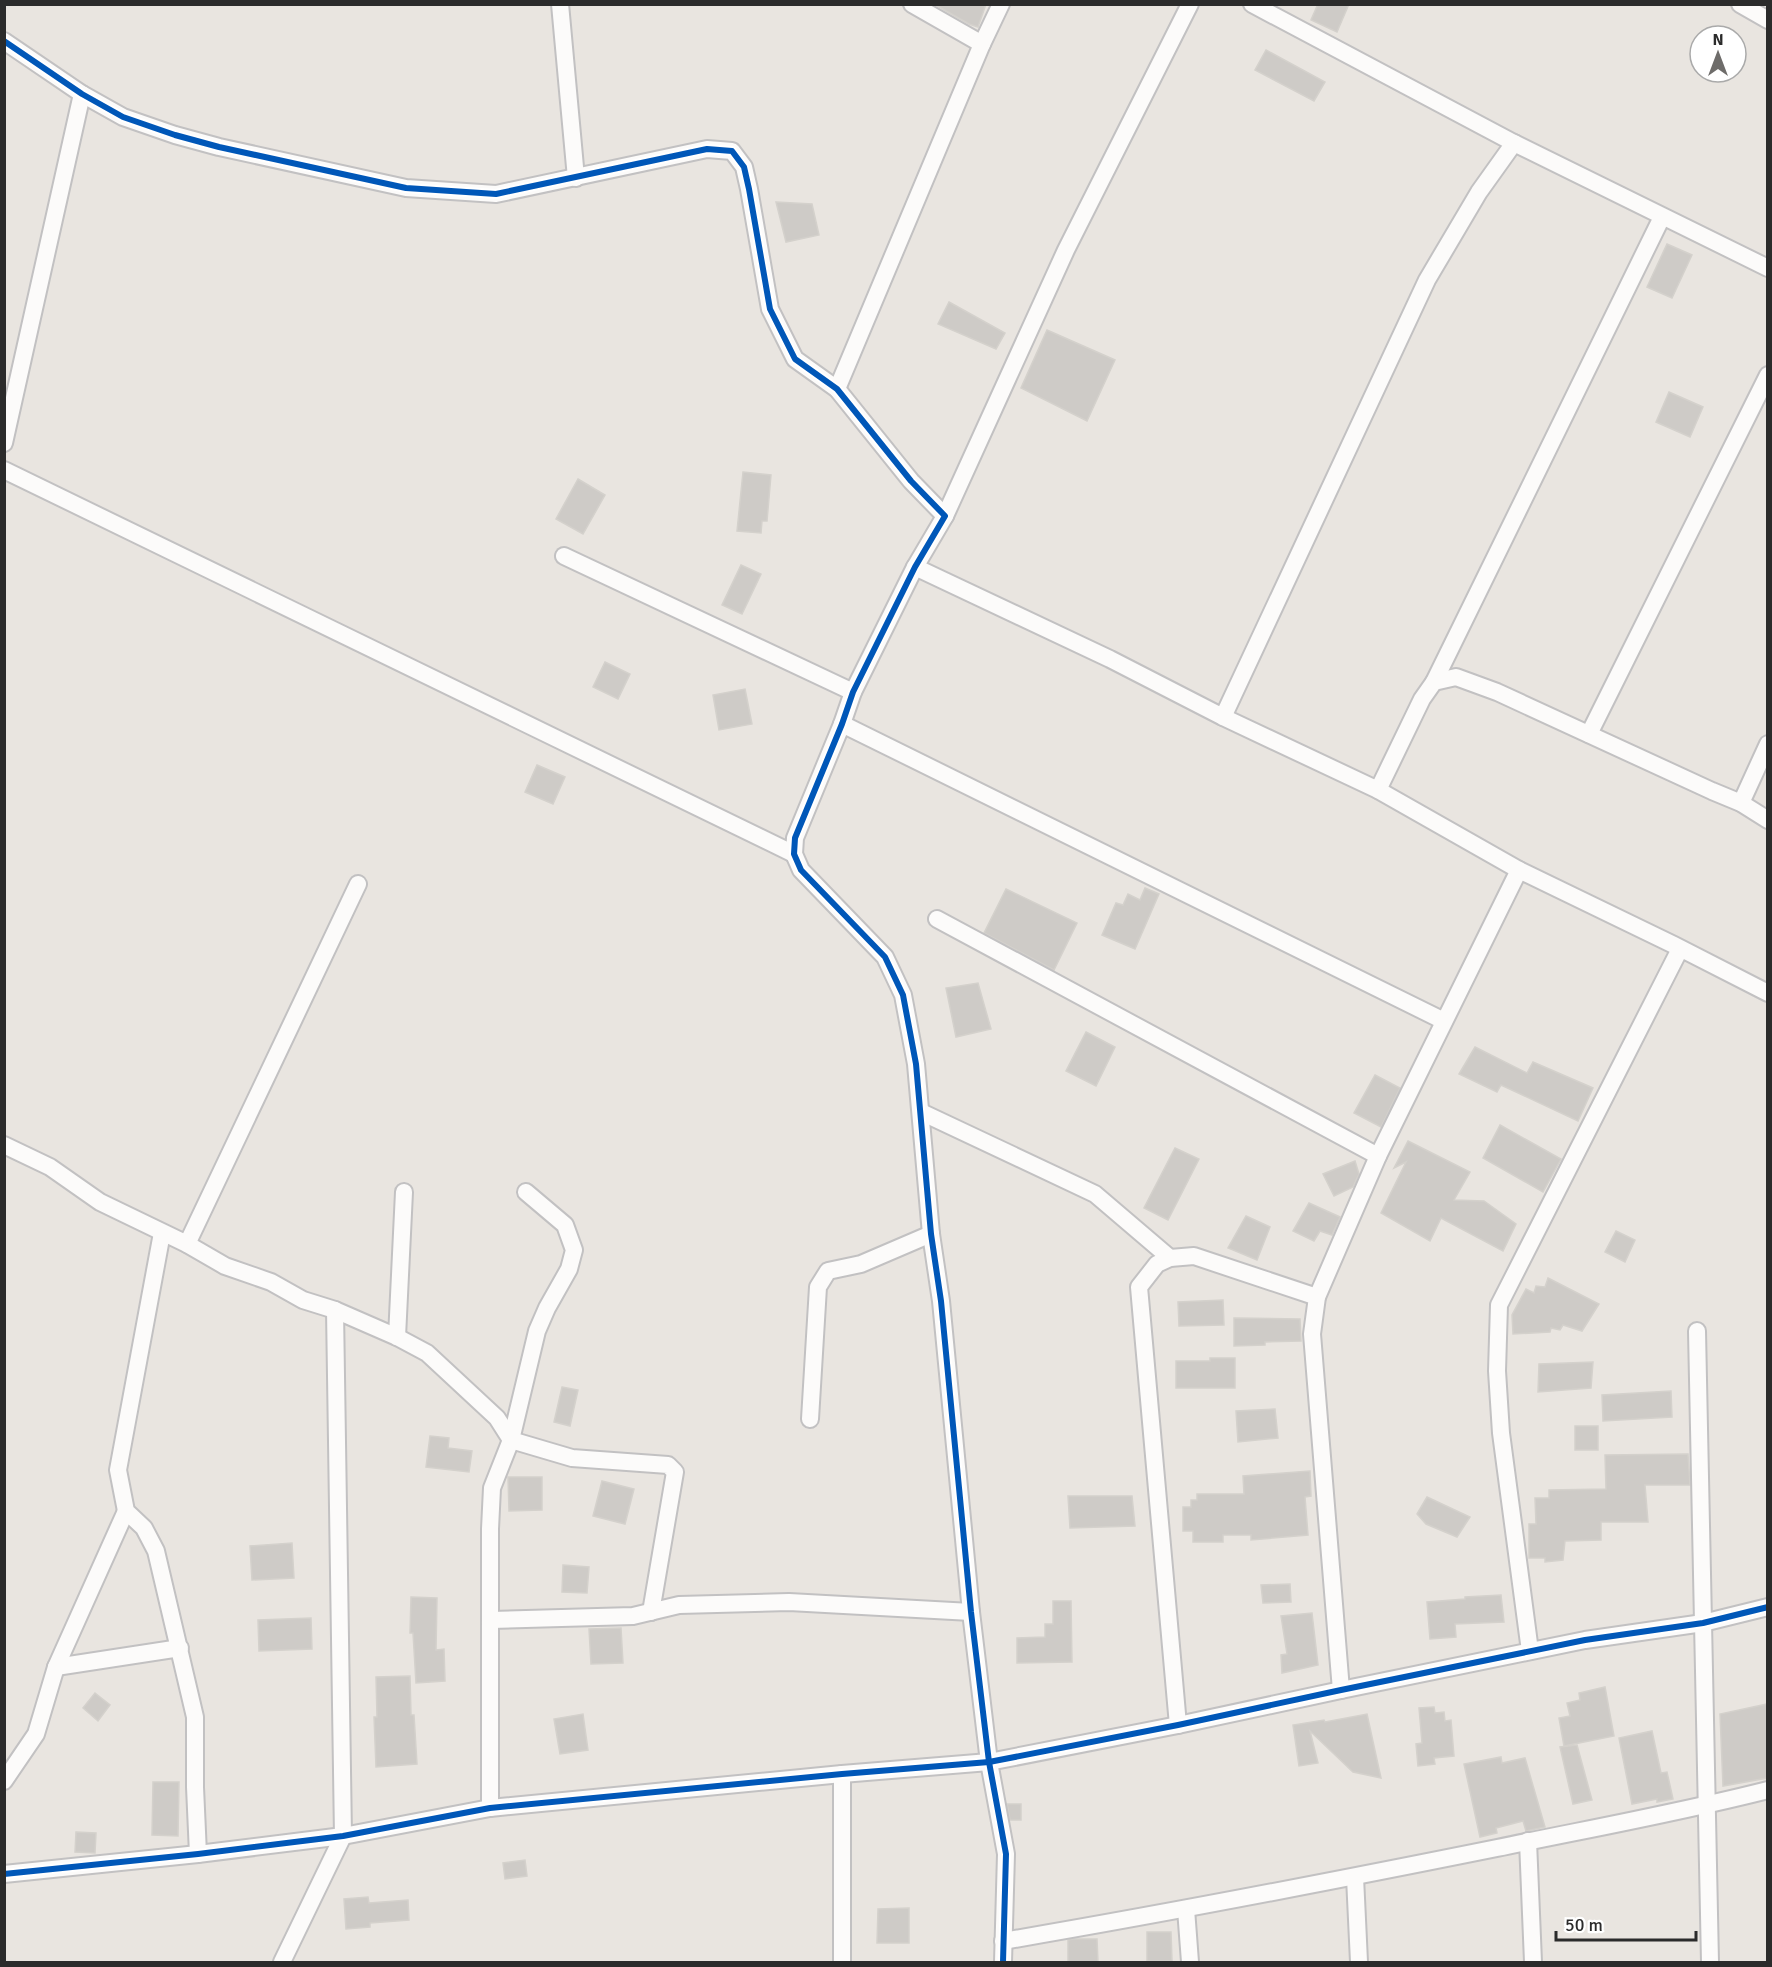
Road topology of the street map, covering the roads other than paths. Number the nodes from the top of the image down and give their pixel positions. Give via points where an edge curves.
1 (560, 4) edge
2 (912, 4) edge
3 (1001, 4) edge
4 (1190, 4) edge
5 (1252, 4) edge
6 (1740, 4) edge
7 (1767, 20) edge
8 (4, 41) edge
9 (982, 44) junction
10 (82, 94) junction
11 (1514, 143) junction
12 (576, 178) junction
13 (1662, 217) junction
14 (1767, 268) edge
15 (1767, 375) edge
16 (837, 389) junction
17 (4, 443) edge
18 (4, 470) edge
19 (945, 516) junction
20 (564, 556) dead end
21 (915, 567) junction
22 (1434, 682) junction
23 (853, 692) junction
24 (1223, 717) junction
25 (842, 724) junction
26 (1589, 734) junction
27 (1767, 744) edge
28 (1377, 790) junction
29 (1741, 803) junction
30 (1767, 820) edge
31 (794, 854) junction
32 (1520, 870) junction
33 (358, 884) dead end
34 (937, 919) dead end
35 (1680, 949) junction
36 (1767, 993) edge
37 (1444, 1021) junction
38 (921, 1112) junction
39 (4, 1145) edge
40 (1377, 1156) junction
41 (404, 1192) dead end
42 (526, 1192) dead end
43 (162, 1233) junction
44 (931, 1234) junction
45 (187, 1244) junction
46 (1170, 1258) junction
47 (1317, 1297) junction
48 (335, 1310) junction
49 (1697, 1331) dead end
50 (397, 1337) junction
51 (810, 1419) dead end
52 (511, 1440) junction
53 (126, 1511) junction
54 (1767, 1607) edge
55 (651, 1612) junction
56 (971, 1612) junction
57 (491, 1620) junction
58 (1703, 1623) junction
59 (180, 1648) junction
60 (1530, 1651) junction
61 (57, 1667) junction
62 (1341, 1690) junction
63 (1178, 1725) junction
64 (989, 1762) junction
65 (842, 1774) junction
66 (4, 1781) edge
67 (1767, 1790) edge
68 (1707, 1806) junction
69 (490, 1808) junction
70 (344, 1836) junction
71 (1528, 1841) junction
72 (198, 1854) junction
73 (4, 1874) edge
74 (1355, 1877) junction
75 (1186, 1910) junction
76 (1003, 1941) junction
77 (282, 1962) edge
78 (842, 1962) edge
79 (1003, 1962) edge
80 (1190, 1962) edge
81 (1359, 1962) edge
82 (1533, 1962) edge
83 (1710, 1962) edge

1 - 12 street
2 - 9 street
3 - 9 street
4 - 19 street via 1066,250
5 - 11 street
6 - 7 street
8 - 10 street
9 - 16 street
10 - 12 street via 123,117 175,135 406,188 496,194
10 - 17 street
11 - 13 street
11 - 24 street via 1479,192 1427,280
12 - 16 street via 707,150 732,151 744,167 770,309 795,359
13 - 14 street
13 - 22 street
15 - 26 street
16 - 19 street via 910,481
18 - 31 street
19 - 21 street
20 - 23 street
21 - 23 street
21 - 24 street
22 - 26 street via 1456,677
22 - 28 street
23 - 25 street
24 - 28 street
25 - 31 street via 795,838
25 - 37 street
26 - 29 street
27 - 29 street
28 - 32 street
29 - 30 street
31 - 38 street via 801,870 885,957 903,995
32 - 35 street
32 - 37 street
33 - 45 street
34 - 40 street
35 - 36 street
35 - 60 street via 1499,1305 1497,1371 1501,1433
37 - 40 street
38 - 44 street
38 - 46 street via 1095,1194
39 - 43 street via 50,1167 100,1202
40 - 47 street
41 - 50 street
42 - 52 street via 565,1225 574,1250 569,1269 537,1331
43 - 45 street
43 - 53 street via 118,1470
44 - 51 street via 861,1264 828,1271 818,1287
44 - 56 street
45 - 48 street via 225,1266
46 - 47 street via 1194,1256
46 - 63 street via 1157,1264 1139,1287
47 - 62 street via 1311,1335
48 - 50 street
48 - 70 street
49 - 58 street
50 - 52 street via 436,1361 497,1418
52 - 55 street via 572,1458 668,1465 675,1472
52 - 57 street via 492,1488
53 - 59 street via 144,1528 156,1551
53 - 61 street
54 - 58 street
55 - 56 street via 679,1605 789,1602
55 - 57 street via 622,1617
56 - 64 street
57 - 69 street
58 - 60 street
58 - 68 street
59 - 61 street
59 - 72 street via 195,1717
60 - 62 street
61 - 66 street via 36,1734
62 - 63 street
63 - 64 street
64 - 65 street
64 - 76 street via 1006,1854
65 - 69 street
65 - 78 street
67 - 68 street
68 - 71 street
68 - 83 street
69 - 70 street
70 - 72 street
70 - 77 street
71 - 74 street
71 - 82 street
72 - 73 street
74 - 75 street
74 - 81 street
75 - 76 street
75 - 80 street
76 - 79 street

